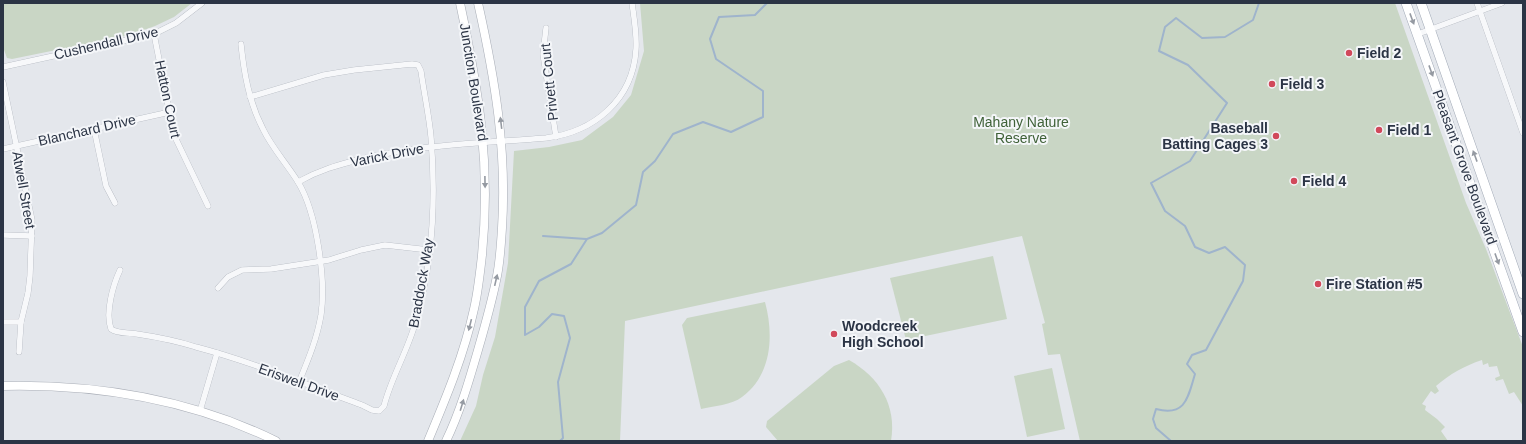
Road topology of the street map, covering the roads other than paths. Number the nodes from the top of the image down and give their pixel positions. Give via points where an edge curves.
1 (202, 3) edge
2 (460, 3) edge
3 (478, 3) edge
4 (632, 3) edge
5 (1406, 3) edge
6 (1421, 3) edge
7 (1477, 3) edge
8 (1502, 3) edge
9 (1480, 11) junction
10 (546, 28) dead end
11 (1430, 29) junction
12 (154, 34) junction
13 (1418, 34) junction
14 (241, 44) dead end
15 (3, 67) edge
16 (3, 82) edge
17 (250, 97) junction
18 (170, 112) junction
19 (94, 129) junction
20 (1523, 133) edge
21 (556, 137) junction
22 (503, 142) junction
23 (484, 143) junction
24 (17, 146) junction
25 (431, 147) junction
26 (3, 149) edge
27 (298, 182) junction
28 (115, 203) dead end
29 (208, 206) dead end
30 (3, 236) edge
31 (32, 236) junction
32 (429, 250) junction
33 (319, 262) junction
34 (120, 270) dead end
35 (218, 288) dead end
36 (1523, 294) edge
37 (3, 322) edge
38 (21, 322) junction
39 (1523, 332) edge
40 (19, 352) dead end
41 (217, 353) junction
42 (299, 382) junction
43 (3, 386) edge
44 (200, 411) junction
45 (379, 411) joint
46 (276, 441) edge
47 (428, 441) edge
48 (446, 441) edge

1 - 12 street, Cushendall Drive via 176,23
2 - 23 main road, Junction Boulevard via 477,87
22 -> 3 main road, Junction Boulevard via 495,82
4 - 21 street, Varick Drive via 637,48 626,86 612,107 597,120 579,131
5 -> 13 main road, Pleasant Grove Boulevard
6 - 11 main road, Pleasant Grove Boulevard
7 - 9 street
8 - 9 street
9 - 11 street
9 - 20 street
10 - 21 street, Privett Court via 543,54
11 - 13 street
36 -> 11 main road, Pleasant Grove Boulevard
12 - 15 street, Cushendall Drive
12 - 18 street, Hatton Court
13 -> 39 main road, Pleasant Grove Boulevard
14 - 17 street
16 - 24 street, Atwell Street
17 - 25 street, Braddock Way via 339,72 418,65 426,99
17 - 27 street via 263,129
18 - 19 street, Blanchard Drive
18 - 29 street, Hatton Court via 174,135
19 - 24 street, Blanchard Drive
19 - 28 street via 106,186
21 - 22 street, Varick Drive
22 - 23 street, Varick Drive
48 -> 22 main road, Junction Boulevard via 459,414 497,276 503,210
23 - 25 street, Varick Drive
23 -> 47 main road, Junction Boulevard via 486,212 475,308 457,369
24 - 26 street, Blanchard Drive
24 - 31 street, Atwell Street via 30,206
25 - 27 street, Varick Drive via 394,151 329,167
25 - 32 street, Braddock Way via 433,198
27 - 33 street via 312,215
30 - 31 street
31 - 38 street, Atwell Street via 28,293
32 - 33 street via 385,245
32 - 45 street, Braddock Way via 415,323 384,406
33 - 35 street via 271,269 242,270 228,277
33 - 42 street via 322,283 321,316
34 - 41 street, Eriswell Drive via 111,295 110,329 174,341
37 - 38 street
38 - 40 street, Atwell Street
41 - 42 street, Eriswell Drive
41 - 44 street
42 - 45 street, Eriswell Drive
43 - 44 main road via 44,385 93,389 147,398
44 - 46 main road

